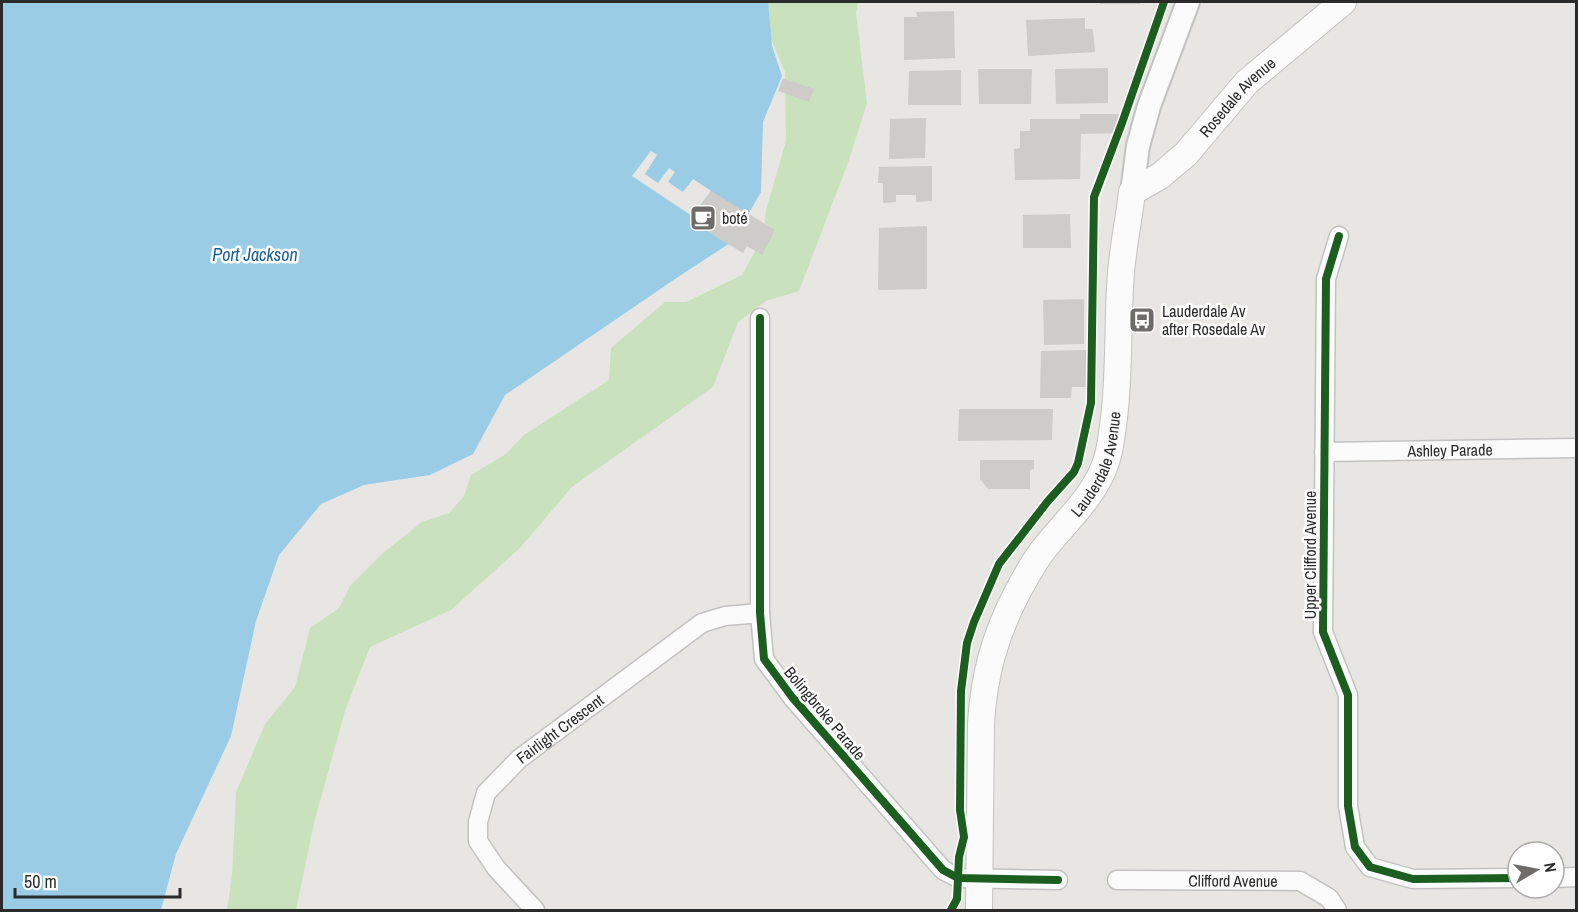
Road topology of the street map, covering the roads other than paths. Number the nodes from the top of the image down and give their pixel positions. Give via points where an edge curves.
1 (1188, 2) edge
2 (1343, 2) edge
3 (1132, 192) junction
4 (1339, 236) dead end
5 (760, 318) dead end
6 (1576, 448) edge
7 (1324, 452) junction
8 (760, 613) junction
9 (1506, 878) edge
10 (979, 879) junction
11 (1058, 880) dead end
12 (1116, 880) dead end
13 (535, 910) edge
14 (979, 910) edge
15 (1337, 910) edge

1 - 3 street, Lauderdale Avenue via 1149,106 1138,146
2 - 3 main road, Rosedale Avenue via 1247,82 1186,154 1160,176
3 - 10 main road, Lauderdale Avenue via 1121,273 1118,390 1106,462 1081,505 1027,575 990,657 981,723
4 - 7 street, Upper Clifford Avenue via 1326,279
5 - 8 street, Bolingbroke Parade
6 - 7 street, Ashley Parade
7 - 9 street, Upper Clifford Avenue via 1323,632 1348,695 1348,806 1355,847 1370,867 1413,879
8 - 10 street, Bolingbroke Parade via 764,659 792,697 943,870 958,878
8 - 13 street, Fairlight Crescent via 702,623 519,759 486,793 478,822 478,841 496,868
10 - 11 street, Bolingbroke Parade
10 - 14 main road, Lauderdale Avenue
12 - 15 street, Clifford Avenue via 1300,880 1329,898

